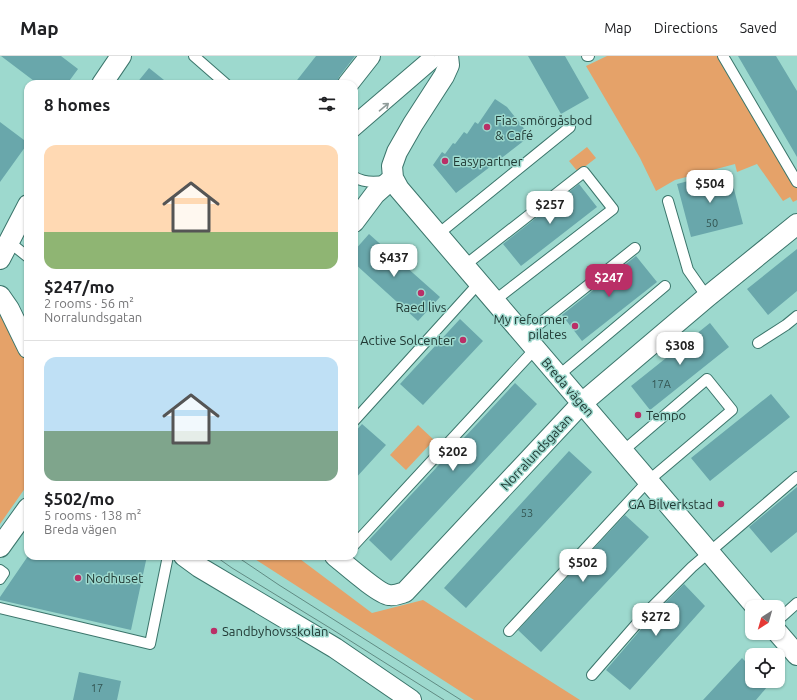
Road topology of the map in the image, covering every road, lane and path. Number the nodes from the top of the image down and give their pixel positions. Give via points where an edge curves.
1 (121, 56) edge
2 (194, 56) edge
3 (370, 56) edge
4 (429, 56) edge
5 (442, 56) edge
6 (448, 56) edge
7 (723, 56) edge
8 (105, 80) edge
9 (221, 80) edge
10 (351, 80) edge
11 (358, 117) edge
12 (570, 127) dead end
13 (358, 129) edge
14 (358, 178) edge
15 (393, 178) junction
16 (797, 182) edge
17 (668, 201) dead end
18 (24, 213) edge
19 (358, 217) edge
20 (797, 224) edge
21 (436, 234) junction
22 (635, 248) dead end
23 (4, 251) edge
24 (24, 256) edge
25 (464, 266) junction
26 (479, 283) junction
27 (665, 286) dead end
28 (0, 296) edge
29 (707, 297) junction
30 (494, 302) junction
31 (797, 316) edge
32 (24, 338) edge
33 (529, 342) junction
34 (758, 343) dead end
35 (558, 376) junction
36 (582, 403) junction
37 (358, 417) edge
38 (623, 451) junction
39 (797, 477) edge
40 (648, 481) junction
41 (24, 514) edge
42 (358, 540) edge
43 (0, 547) edge
44 (709, 552) junction
45 (167, 560) edge
46 (189, 560) edge
47 (344, 560) edge
48 (0, 570) edge
49 (0, 579) edge
50 (750, 600) edge
51 (797, 603) edge
52 (0, 608) edge
53 (785, 614) edge
54 (509, 632) dead end
55 (785, 640) edge
56 (797, 655) edge
57 (592, 674) dead end
58 (411, 700) edge

1 - 8 street
2 - 9 lane
3 - 10 street
4 - 11 lane
13 -> 5 lane
6 - 15 street via 449,65 444,76 397,152 392,166
7 - 16 lane
12 - 21 lane
14 - 15 lane via 376,183
15 - 19 street via 375,194
15 - 21 street, Breda vägen via 408,202
17 - 29 lane via 688,270
18 - 23 street
20 - 29 street, Norralundsgatan
21 - 25 street, Breda vägen
22 - 33 lane
23 - 24 lane
25 - 26 street, Breda vägen
25 - 30 lane via 584,172 613,209
26 - 30 street, Breda vägen
26 - 37 lane
27 - 35 lane
28 - 32 street
29 - 36 street, Norralundsgatan
30 - 33 street, Breda vägen
31 - 34 lane
33 - 35 street, Breda vägen
33 - 42 lane
35 - 36 street, Breda vägen
36 - 38 street, Breda vägen
36 - 47 street, Norralundsgatan via 405,592 397,596 388,595
38 - 40 street, Breda vägen
38 - 40 lane via 707,379 732,410
39 - 44 lane
40 - 44 street, Breda vägen
40 - 54 lane
41 - 43 street
44 - 50 street, Breda vägen
44 - 57 lane via 647,612
45 - 52 lane via 150,644
46 - 58 street via 335,648
48 - 49 lane via 4,573
51 - 53 lane
55 - 56 street

